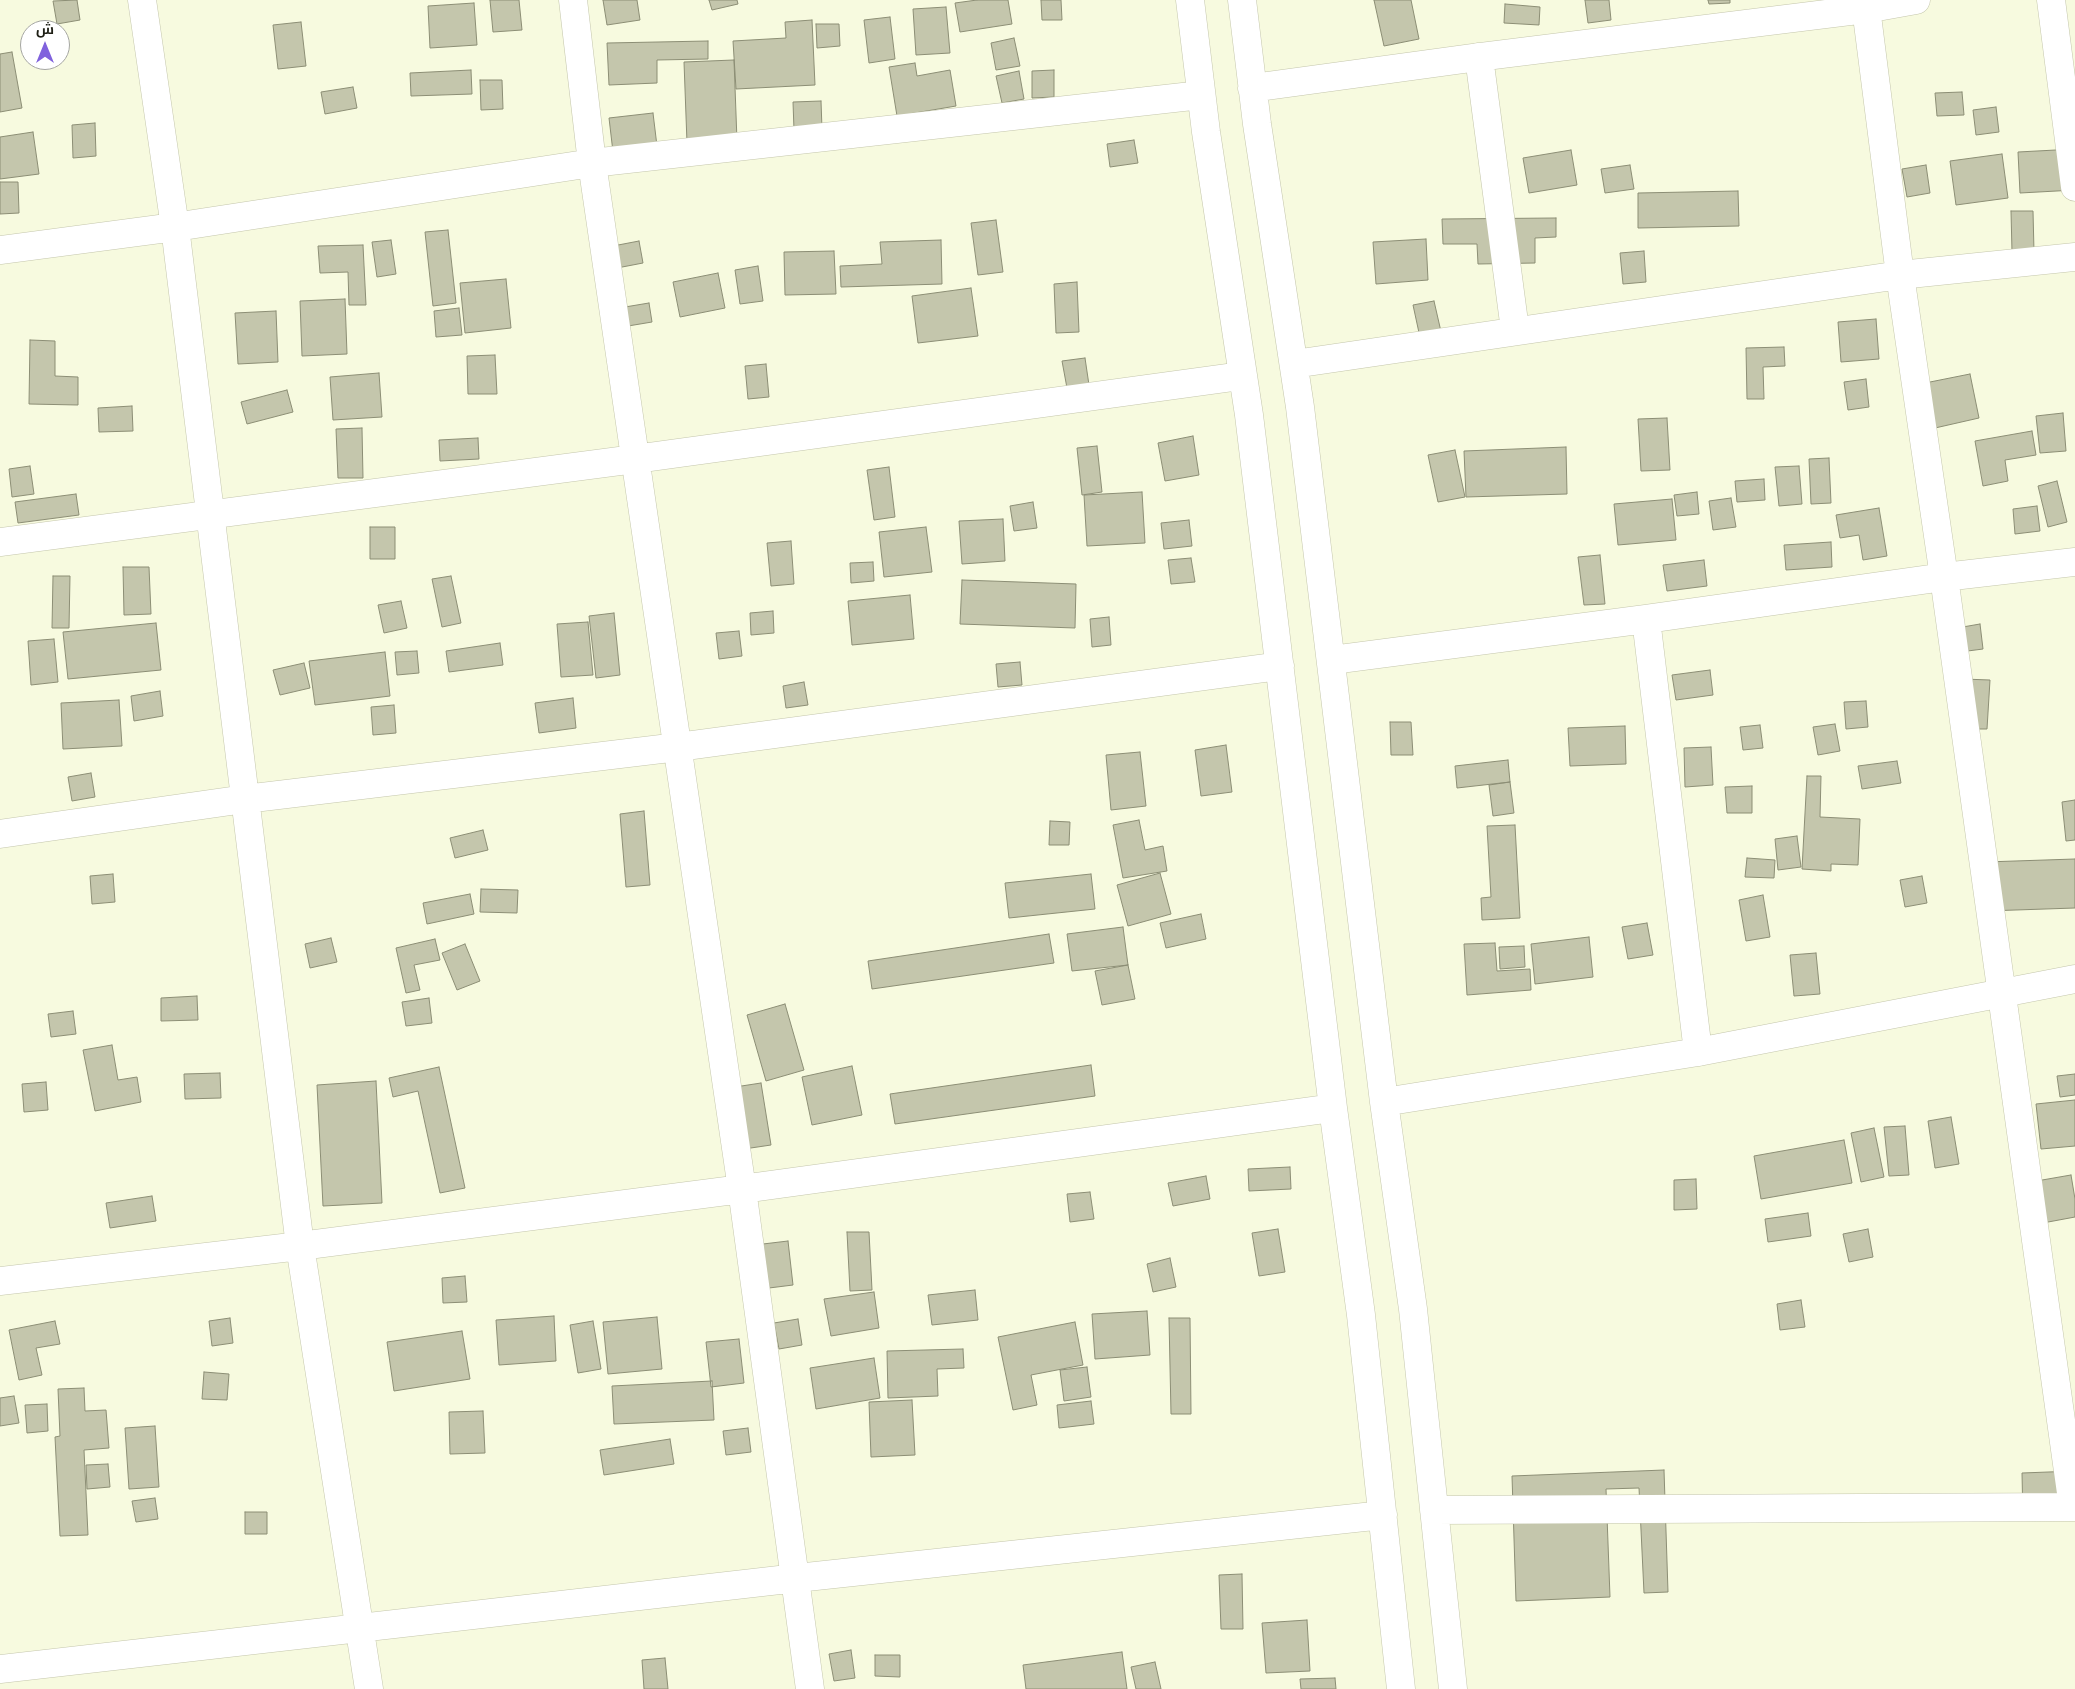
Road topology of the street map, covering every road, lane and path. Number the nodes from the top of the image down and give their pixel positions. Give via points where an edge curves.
1 (142, 0) edge
2 (573, 0) edge
3 (1190, 0) edge
4 (1242, 0) edge
5 (1916, 0) edge
6 (2051, 0) edge
7 (1866, 4) edge
8 (1479, 57) junction
9 (1252, 88) junction
10 (1201, 95) junction
11 (592, 164) junction
12 (2075, 186) edge
13 (175, 227) junction
14 (0, 250) edge
15 (2075, 257) edge
16 (1900, 275) junction
17 (1516, 330) junction
18 (1294, 364) junction
19 (1241, 376) junction
20 (635, 459) junction
21 (210, 515) junction
22 (0, 542) edge
23 (2075, 562) edge
24 (1944, 577) junction
25 (1646, 619) junction
26 (1332, 660) junction
27 (1280, 666) junction
28 (678, 747) junction
29 (245, 799) junction
30 (0, 834) edge
31 (2075, 979) edge
32 (2001, 993) junction
33 (1698, 1052) junction
34 (1384, 1102) junction
35 (1333, 1108) junction
36 (742, 1189) junction
37 (300, 1246) junction
38 (0, 1281) edge
39 (2074, 1507) edge
40 (1434, 1510) junction
41 (1383, 1515) junction
42 (797, 1578) junction
43 (361, 1627) junction
44 (0, 1669) edge
45 (369, 1689) edge
46 (810, 1689) edge
47 (1401, 1689) edge
48 (1453, 1689) edge

1 - 13 street
2 - 11 street
3 - 10 street
4 - 9 street
5 - 7 street
6 - 12 street
7 - 8 street
7 - 16 street
8 - 9 street
8 - 17 street
9 - 18 street
10 - 11 street
10 - 19 street
11 - 13 street
11 - 20 street
13 - 14 street
13 - 21 street
15 - 16 street
16 - 17 street
16 - 24 street
17 - 18 street
18 - 26 street
19 - 20 street
19 - 27 street via 1249,415
20 - 21 street
20 - 28 street
21 - 22 street
21 - 29 street
23 - 24 street
24 - 25 street
24 - 32 street
25 - 26 street
25 - 33 street
26 - 34 street
27 - 28 street
27 - 35 street
28 - 29 street
28 - 36 street
29 - 30 street
29 - 37 street
31 - 32 street
32 - 33 street
32 - 39 street
33 - 34 street
34 - 40 street via 1413,1309
35 - 36 street
35 - 41 street via 1361,1315
36 - 37 street
36 - 42 street
37 - 38 street
37 - 43 street
39 - 40 street
40 - 48 street
41 - 42 street
41 - 47 street
42 - 43 street
42 - 46 street
43 - 44 street
43 - 45 street

